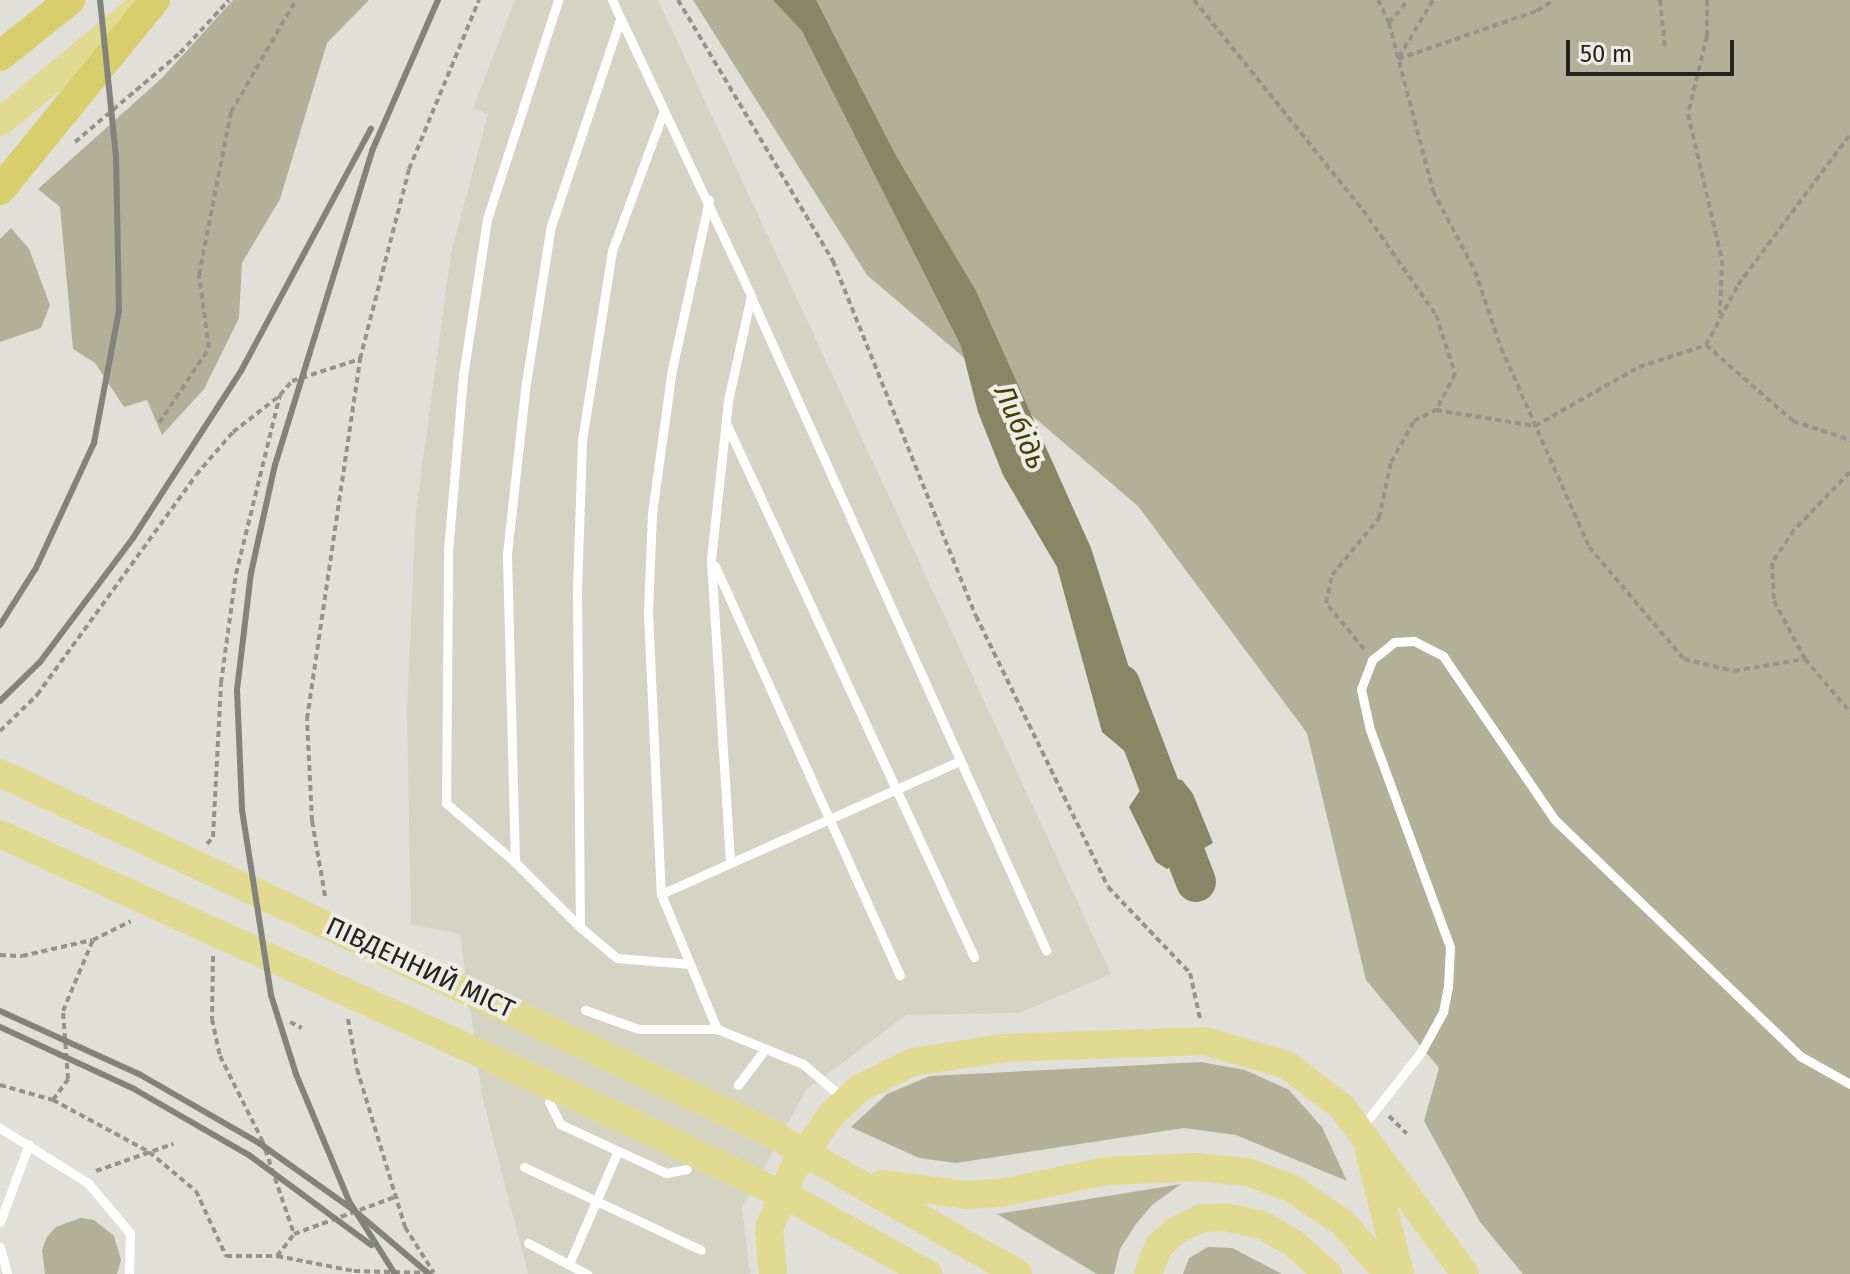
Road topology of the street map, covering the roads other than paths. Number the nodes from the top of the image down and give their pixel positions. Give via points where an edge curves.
1 (70, 0) edge
2 (148, 0) edge
3 (155, 0) edge
4 (558, 0) edge
5 (612, 0) edge
6 (620, 20) junction
7 (0, 56) edge
8 (663, 113) junction
9 (0, 122) edge
10 (0, 190) edge
11 (709, 200) junction
12 (751, 296) junction
13 (726, 422) junction
14 (711, 560) junction
15 (960, 761) junction
16 (0, 773) edge
17 (897, 789) junction
18 (832, 820) junction
19 (0, 834) edge
20 (515, 862) junction
21 (730, 863) junction
22 (661, 894) junction
23 (580, 927) junction
24 (1046, 950) dead end
25 (974, 957) dead end
26 (690, 964) junction
27 (900, 975) dead end
28 (585, 1010) dead end
29 (717, 1029) junction
30 (765, 1049) junction
31 (1850, 1084) edge
32 (738, 1085) dead end
33 (846, 1100) junction
34 (549, 1102) dead end
35 (1362, 1127) junction
36 (0, 1128) edge
37 (29, 1144) junction
38 (618, 1151) junction
39 (524, 1167) dead end
40 (687, 1169) dead end
41 (848, 1174) junction
42 (596, 1201) junction
43 (1386, 1205) junction
44 (0, 1222) edge
45 (1342, 1222) junction
46 (859, 1234) junction
47 (528, 1243) dead end
48 (0, 1247) edge
49 (701, 1250) dead end
50 (569, 1264) junction
51 (7, 1274) edge
52 (129, 1274) edge
53 (587, 1274) edge
54 (773, 1274) edge
55 (899, 1274) edge
56 (928, 1274) edge
57 (1018, 1274) edge
58 (1148, 1274) edge
59 (1328, 1274) edge
60 (1388, 1274) edge
61 (1400, 1274) edge
62 (1465, 1274) edge

1 - 7 highway
2 - 9 main road
3 - 10 highway
4 - 20 lane via 487,219 463,376 448,551 446,803
5 - 6 lane
6 - 8 lane
6 - 20 lane via 551,226 526,383 507,554
8 - 11 lane
8 - 23 lane via 612,251 582,440 577,589
11 - 12 lane
11 - 22 lane via 672,369 652,513 648,612
12 - 13 lane
12 - 15 lane
13 - 14 lane
13 - 17 lane
14 - 18 lane
14 - 21 lane
15 - 17 lane
15 - 24 lane
16 - 41 main road, ПІВДЕННИЙ МІСТ via 649,1073
17 - 18 lane
17 - 25 lane
18 - 21 lane
18 - 27 lane
19 - 46 main road, ПІВДЕННИЙ МІСТ
20 - 23 lane
21 - 22 lane
22 - 26 lane
23 - 26 lane via 617,958
26 - 29 lane
28 - 29 lane via 639,1029
29 - 30 lane
30 - 32 lane
30 - 33 lane via 803,1064
31 - 35 lane via 1800,1056 1554,819 1443,656 1414,641 1394,642 1372,660 1361,689 1370,730 1450,947 1443,1012 1407,1072
33 - 35 main road via 893,1071 940,1057 1003,1048 1205,1041 1287,1065
33 - 54 main road via 810,1142 778,1203 769,1229
34 - 38 lane via 560,1124
35 - 43 main road
35 - 62 main road
36 - 37 lane
37 - 44 lane
37 - 52 lane via 80,1177 130,1233
38 - 40 lane via 666,1173
38 - 42 lane
39 - 42 lane
41 - 45 main road via 934,1194 990,1194 1107,1171 1196,1167 1247,1172 1291,1188
41 - 57 main road
42 - 49 lane
42 - 50 lane
43 - 45 main road via 1378,1226 1366,1232
43 - 61 main road
45 - 60 main road
46 - 55 main road
46 - 56 main road
47 - 50 lane
48 - 51 lane
50 - 53 lane
58 - 59 main road via 1159,1246 1175,1231 1214,1217 1262,1225 1293,1243

